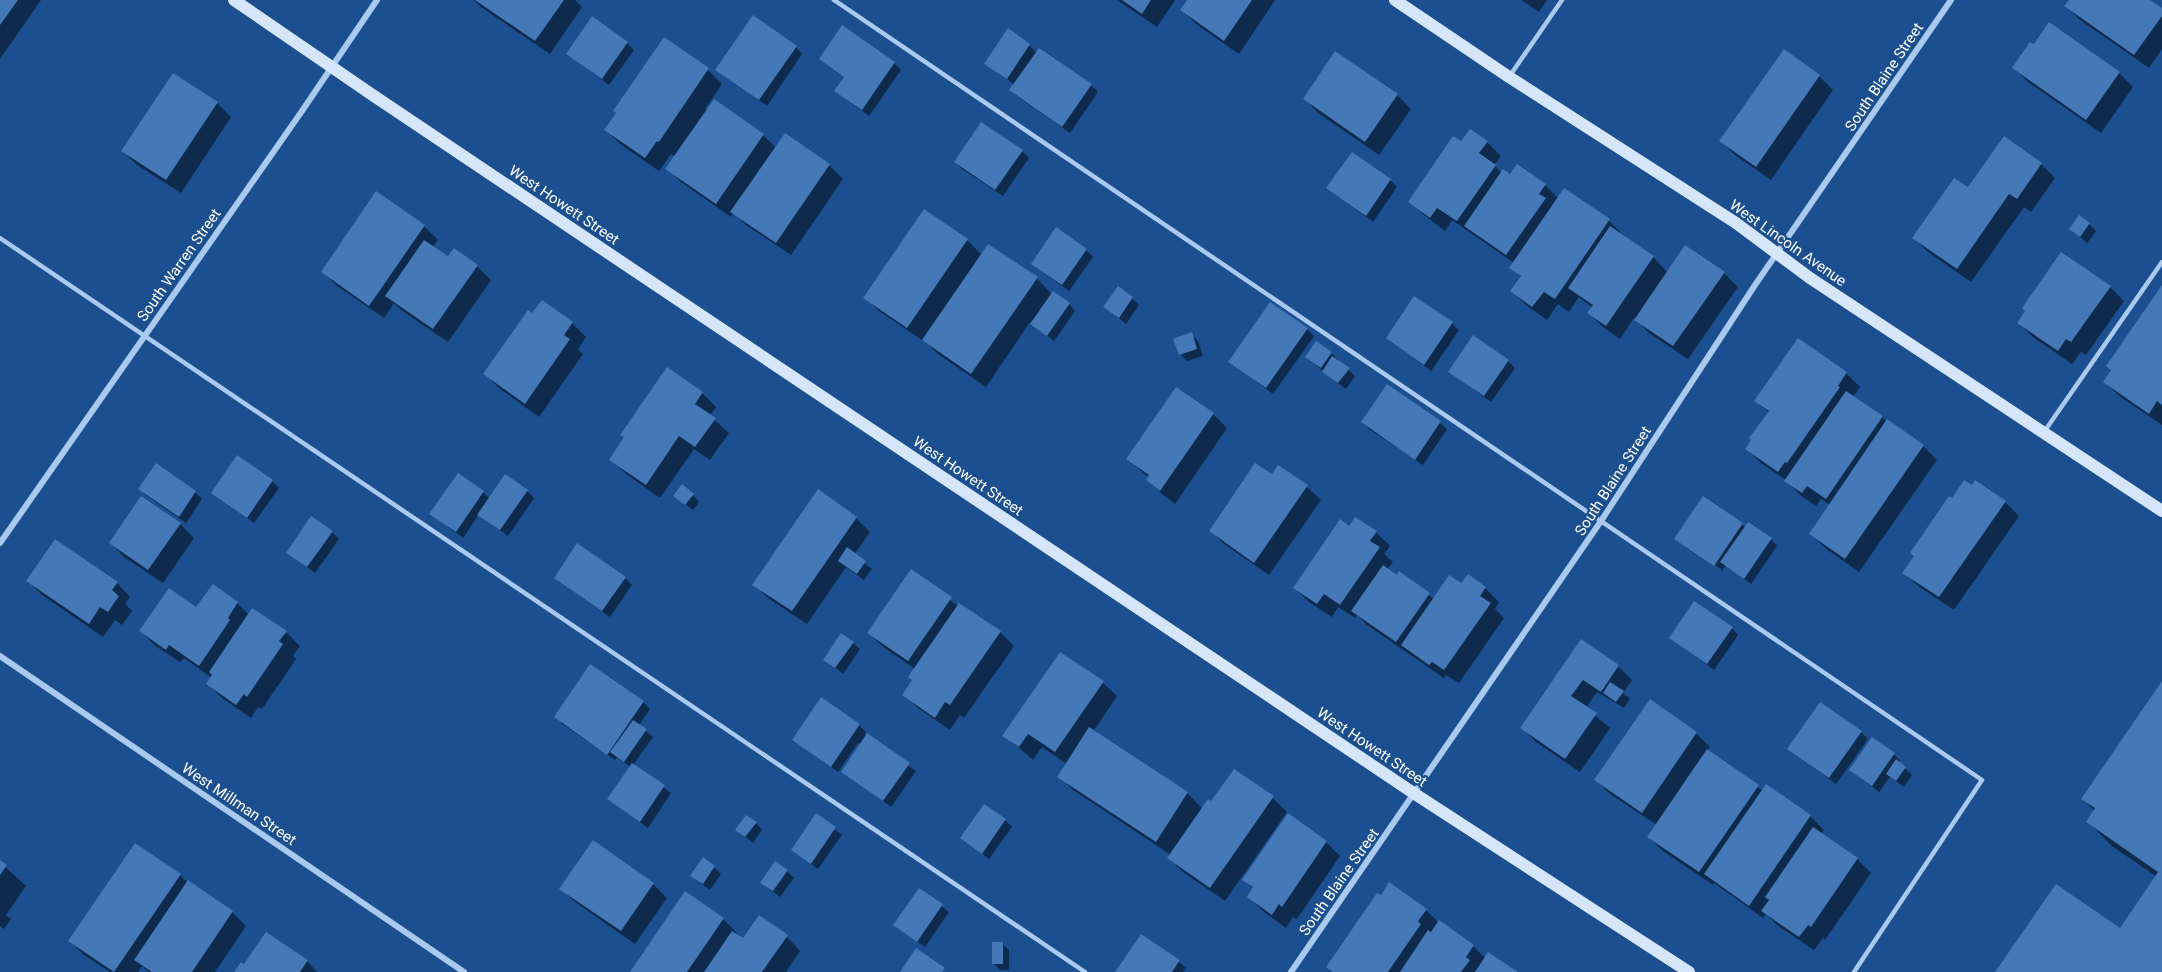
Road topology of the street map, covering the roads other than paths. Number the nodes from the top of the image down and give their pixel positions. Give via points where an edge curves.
1 (234, 0) edge
2 (377, 0) edge
3 (834, 0) edge
4 (1395, 0) edge
5 (1562, 0) edge
6 (1951, 0) edge
7 (331, 67) junction
8 (1509, 77) junction
9 (0, 238) edge
10 (1778, 254) junction
11 (2162, 262) edge
12 (144, 335) junction
13 (2044, 432) junction
14 (2162, 511) edge
15 (1601, 521) junction
16 (0, 543) edge
17 (0, 656) edge
18 (1415, 794) junction
19 (465, 972) edge
20 (1084, 972) edge
21 (1291, 972) edge
22 (1689, 972) edge
23 (1854, 972) edge

1 - 7 main road, West Howett Street
2 - 7 street, South Warren Street
3 - 15 lane
4 - 8 main road, West Lincoln Avenue
5 - 8 lane
6 - 10 street, South Blaine Street
7 - 12 street, South Warren Street
7 - 18 main road, West Howett Street
8 - 10 main road, West Lincoln Avenue
9 - 12 lane
10 - 13 main road, West Lincoln Avenue
10 - 15 street, South Blaine Street
11 - 13 lane
12 - 16 street, South Warren Street
12 - 20 lane
13 - 14 main road, West Lincoln Avenue
15 - 18 street, South Blaine Street
15 - 23 lane via 1982,780
17 - 19 street, West Millman Street
18 - 21 street, South Blaine Street
18 - 22 main road, West Howett Street

